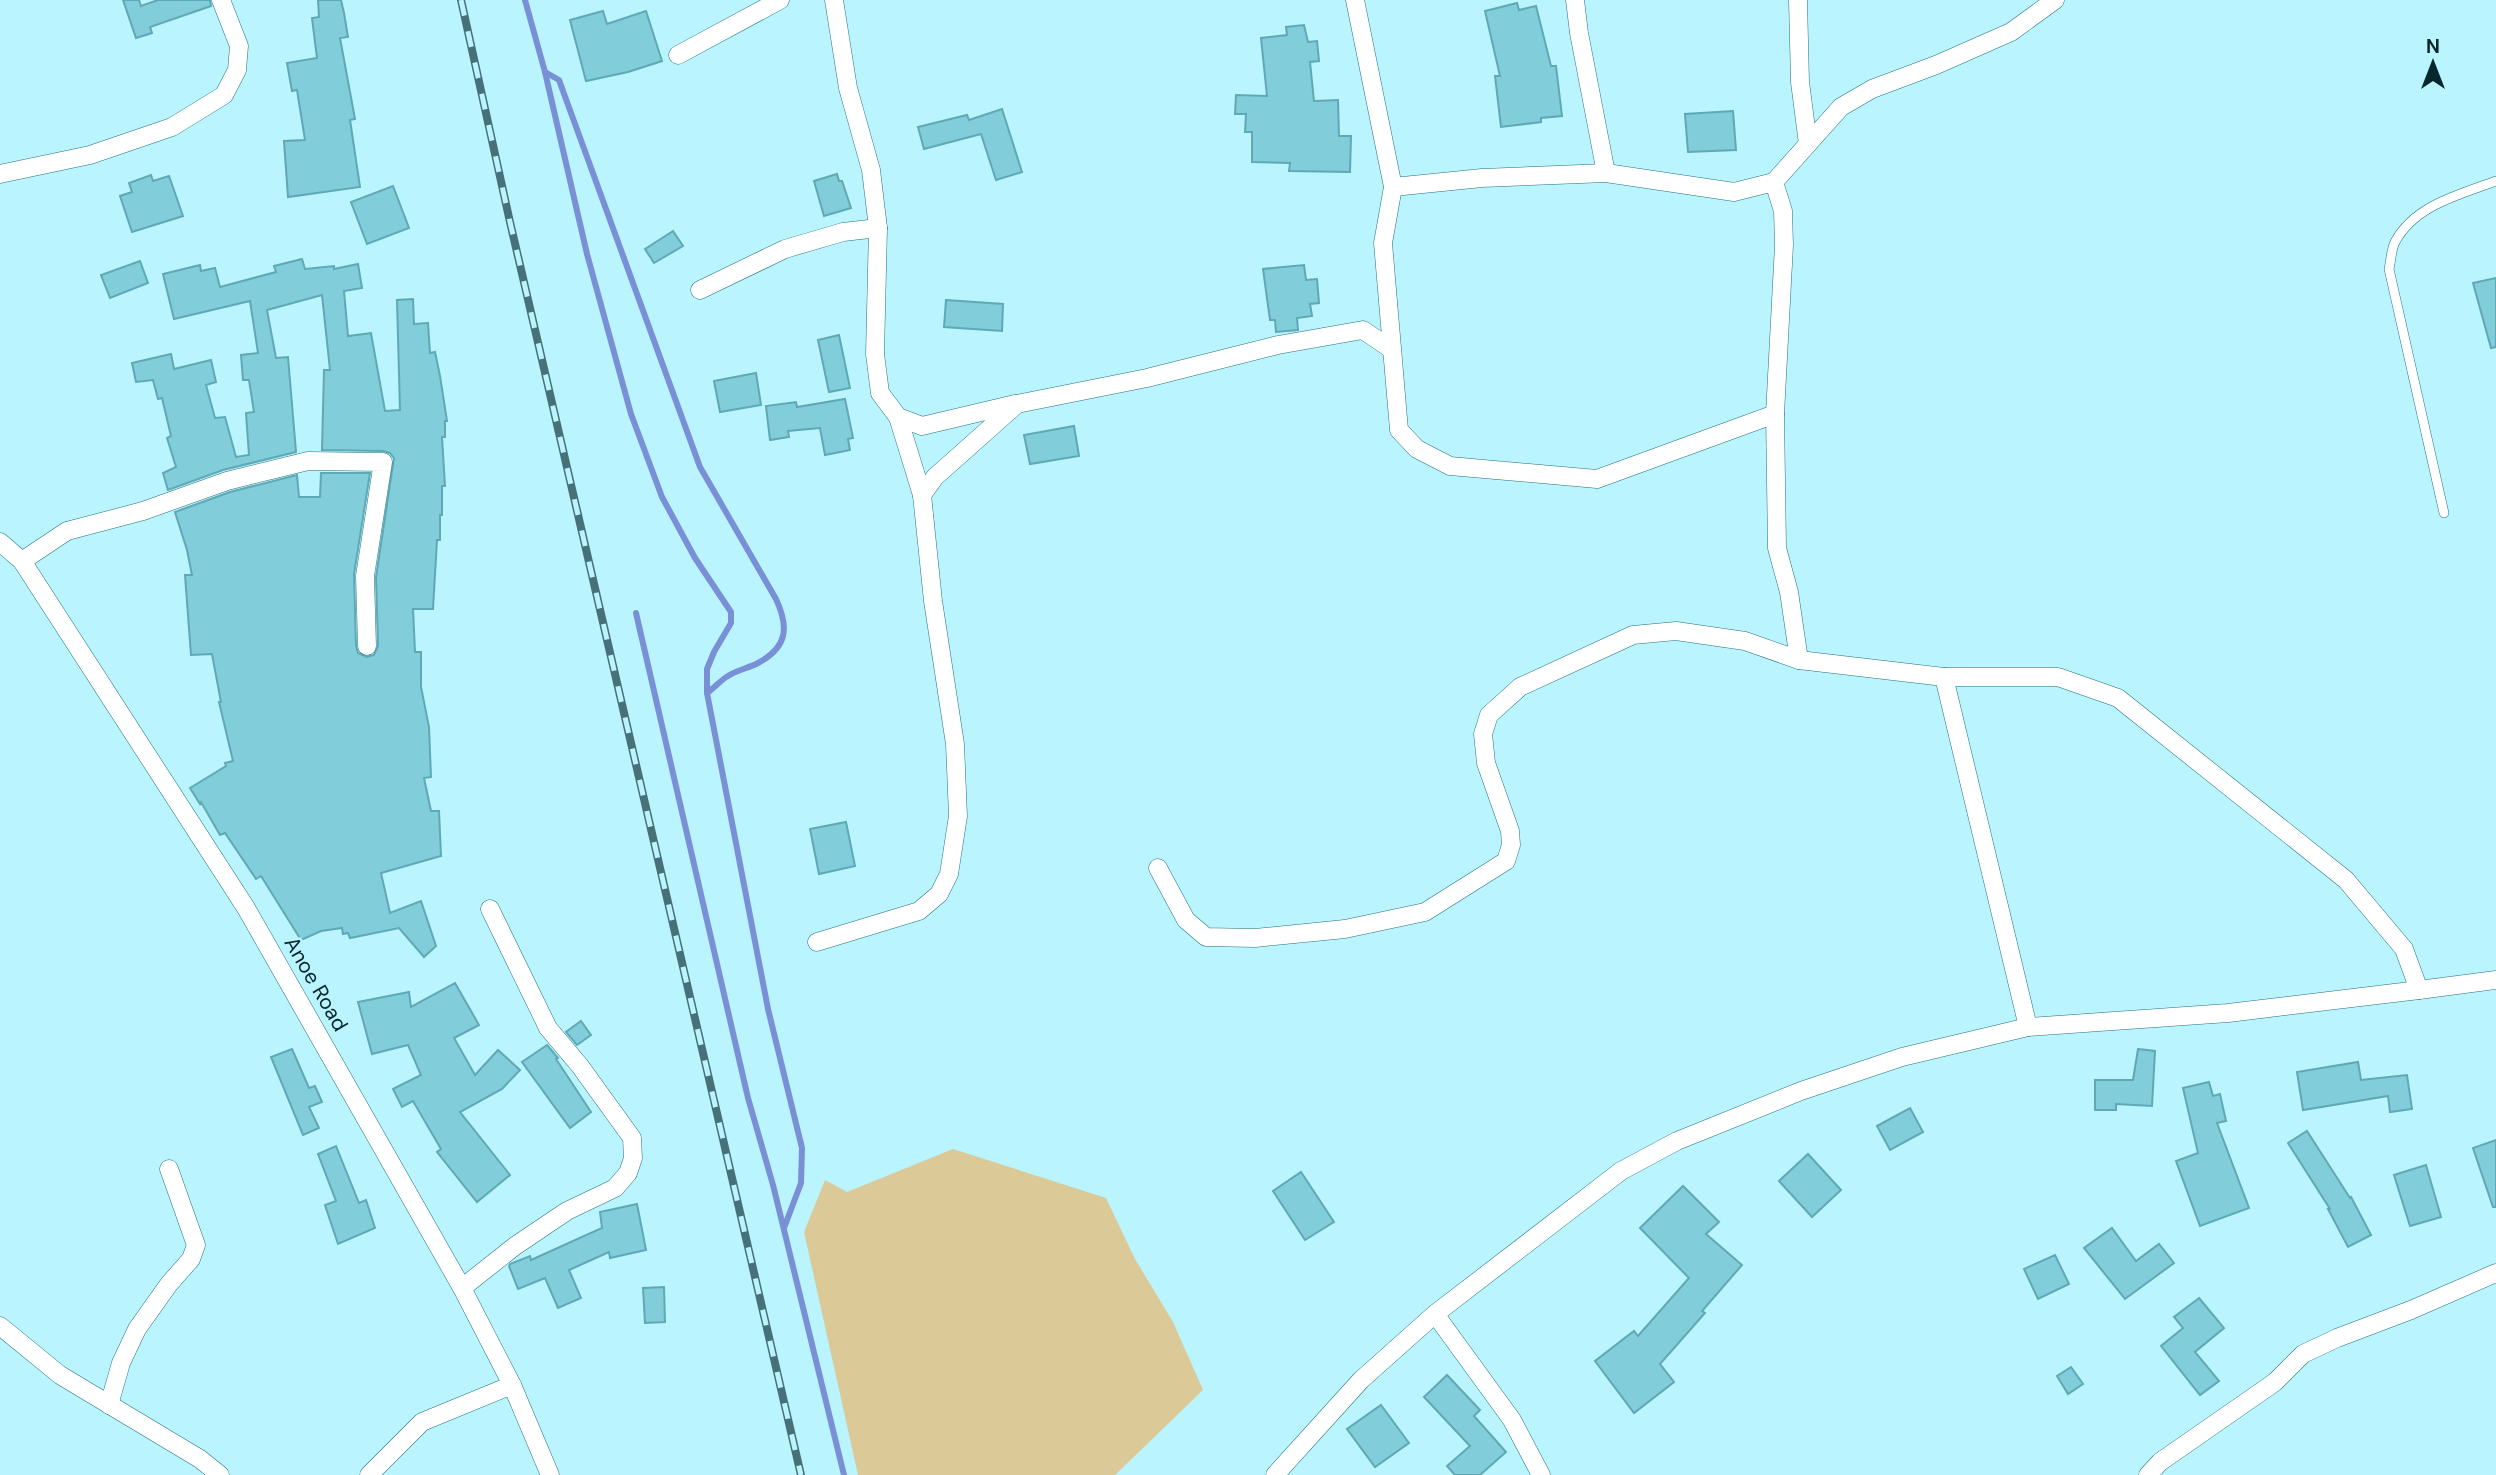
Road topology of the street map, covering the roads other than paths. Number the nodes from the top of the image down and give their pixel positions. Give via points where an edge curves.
1 (220, 0) edge
2 (780, 0) edge
3 (834, 0) edge
4 (1355, 0) edge
5 (1575, 0) edge
6 (1798, 0) edge
7 (2055, 0) edge
8 (678, 55) dead end
9 (1808, 144) junction
10 (1606, 173) junction
11 (0, 174) edge
12 (1774, 181) junction
13 (2496, 181) edge
14 (1393, 187) junction
15 (878, 228) junction
16 (700, 290) dead end
17 (1391, 349) junction
18 (1017, 404) junction
19 (1775, 414) junction
20 (898, 417) junction
21 (922, 495) junction
22 (2444, 513) dead end
23 (0, 542) edge
24 (22, 561) junction
25 (367, 646) dead end
26 (1799, 660) junction
27 (1944, 677) junction
28 (1158, 868) dead end
29 (490, 909) dead end
30 (817, 942) dead end
31 (2496, 980) edge
32 (2419, 990) junction
33 (2028, 1027) junction
34 (169, 1169) dead end
35 (2496, 1273) edge
36 (462, 1288) junction
37 (1435, 1314) junction
38 (0, 1326) edge
39 (512, 1385) junction
40 (109, 1405) junction
41 (220, 1475) edge
42 (369, 1475) edge
43 (550, 1475) edge
44 (1275, 1475) edge
45 (1541, 1475) edge
46 (2148, 1475) edge

1 - 11 street via 239,46 237,70 224,95 172,127 90,155
2 - 8 street
3 - 15 street via 848,88 871,170
4 - 14 street
5 - 10 street
6 - 9 street via 1800,82
7 - 9 street via 2011,32 1872,89 1841,107
9 - 12 street
10 - 12 street via 1734,192
10 - 14 street
12 - 19 street via 1783,211 1784,245
13 - 22 lane via 2444,200 2412,219 2394,244 2389,269
14 - 17 street via 1382,243
15 - 16 street via 843,232 785,249
15 - 20 street via 875,354 880,393
17 - 18 street via 1363,330
17 - 19 street via 1399,429 1417,449 1450,466 1597,479
18 - 20 street via 922,426
18 - 21 street via 935,477
19 - 26 street via 1777,548
20 - 21 street
21 - 30 street via 955,744 958,816 949,874 939,894 919,911
23 - 24 street, Anoe Road
24 - 25 street via 67,531 143,511 226,481 308,461 383,462 365,576
24 - 36 street, Anoe Road via 246,908
26 - 27 street
26 - 28 street via 1745,641 1676,631 1633,635 1520,687 1489,715 1483,734 1486,763 1510,831 1506,861 1425,912 1345,929 1255,938 1206,937 1186,920
27 - 32 street via 2058,677 2118,698 2346,880 2404,949
27 - 33 street
29 - 36 street via 548,1028 632,1139 633,1158 615,1188 567,1211
31 - 32 street
32 - 33 street via 2228,1013
33 - 37 street via 1902,1057 1676,1141 1621,1171
34 - 40 street via 196,1245 191,1259 137,1329
35 - 46 street via 2304,1354 2275,1382
36 - 39 street, Anoe Road
37 - 44 street via 1361,1380
37 - 45 street via 1512,1420
38 - 40 street via 60,1375
39 - 42 street via 422,1422
39 - 43 street, Anoe Road
40 - 41 street

